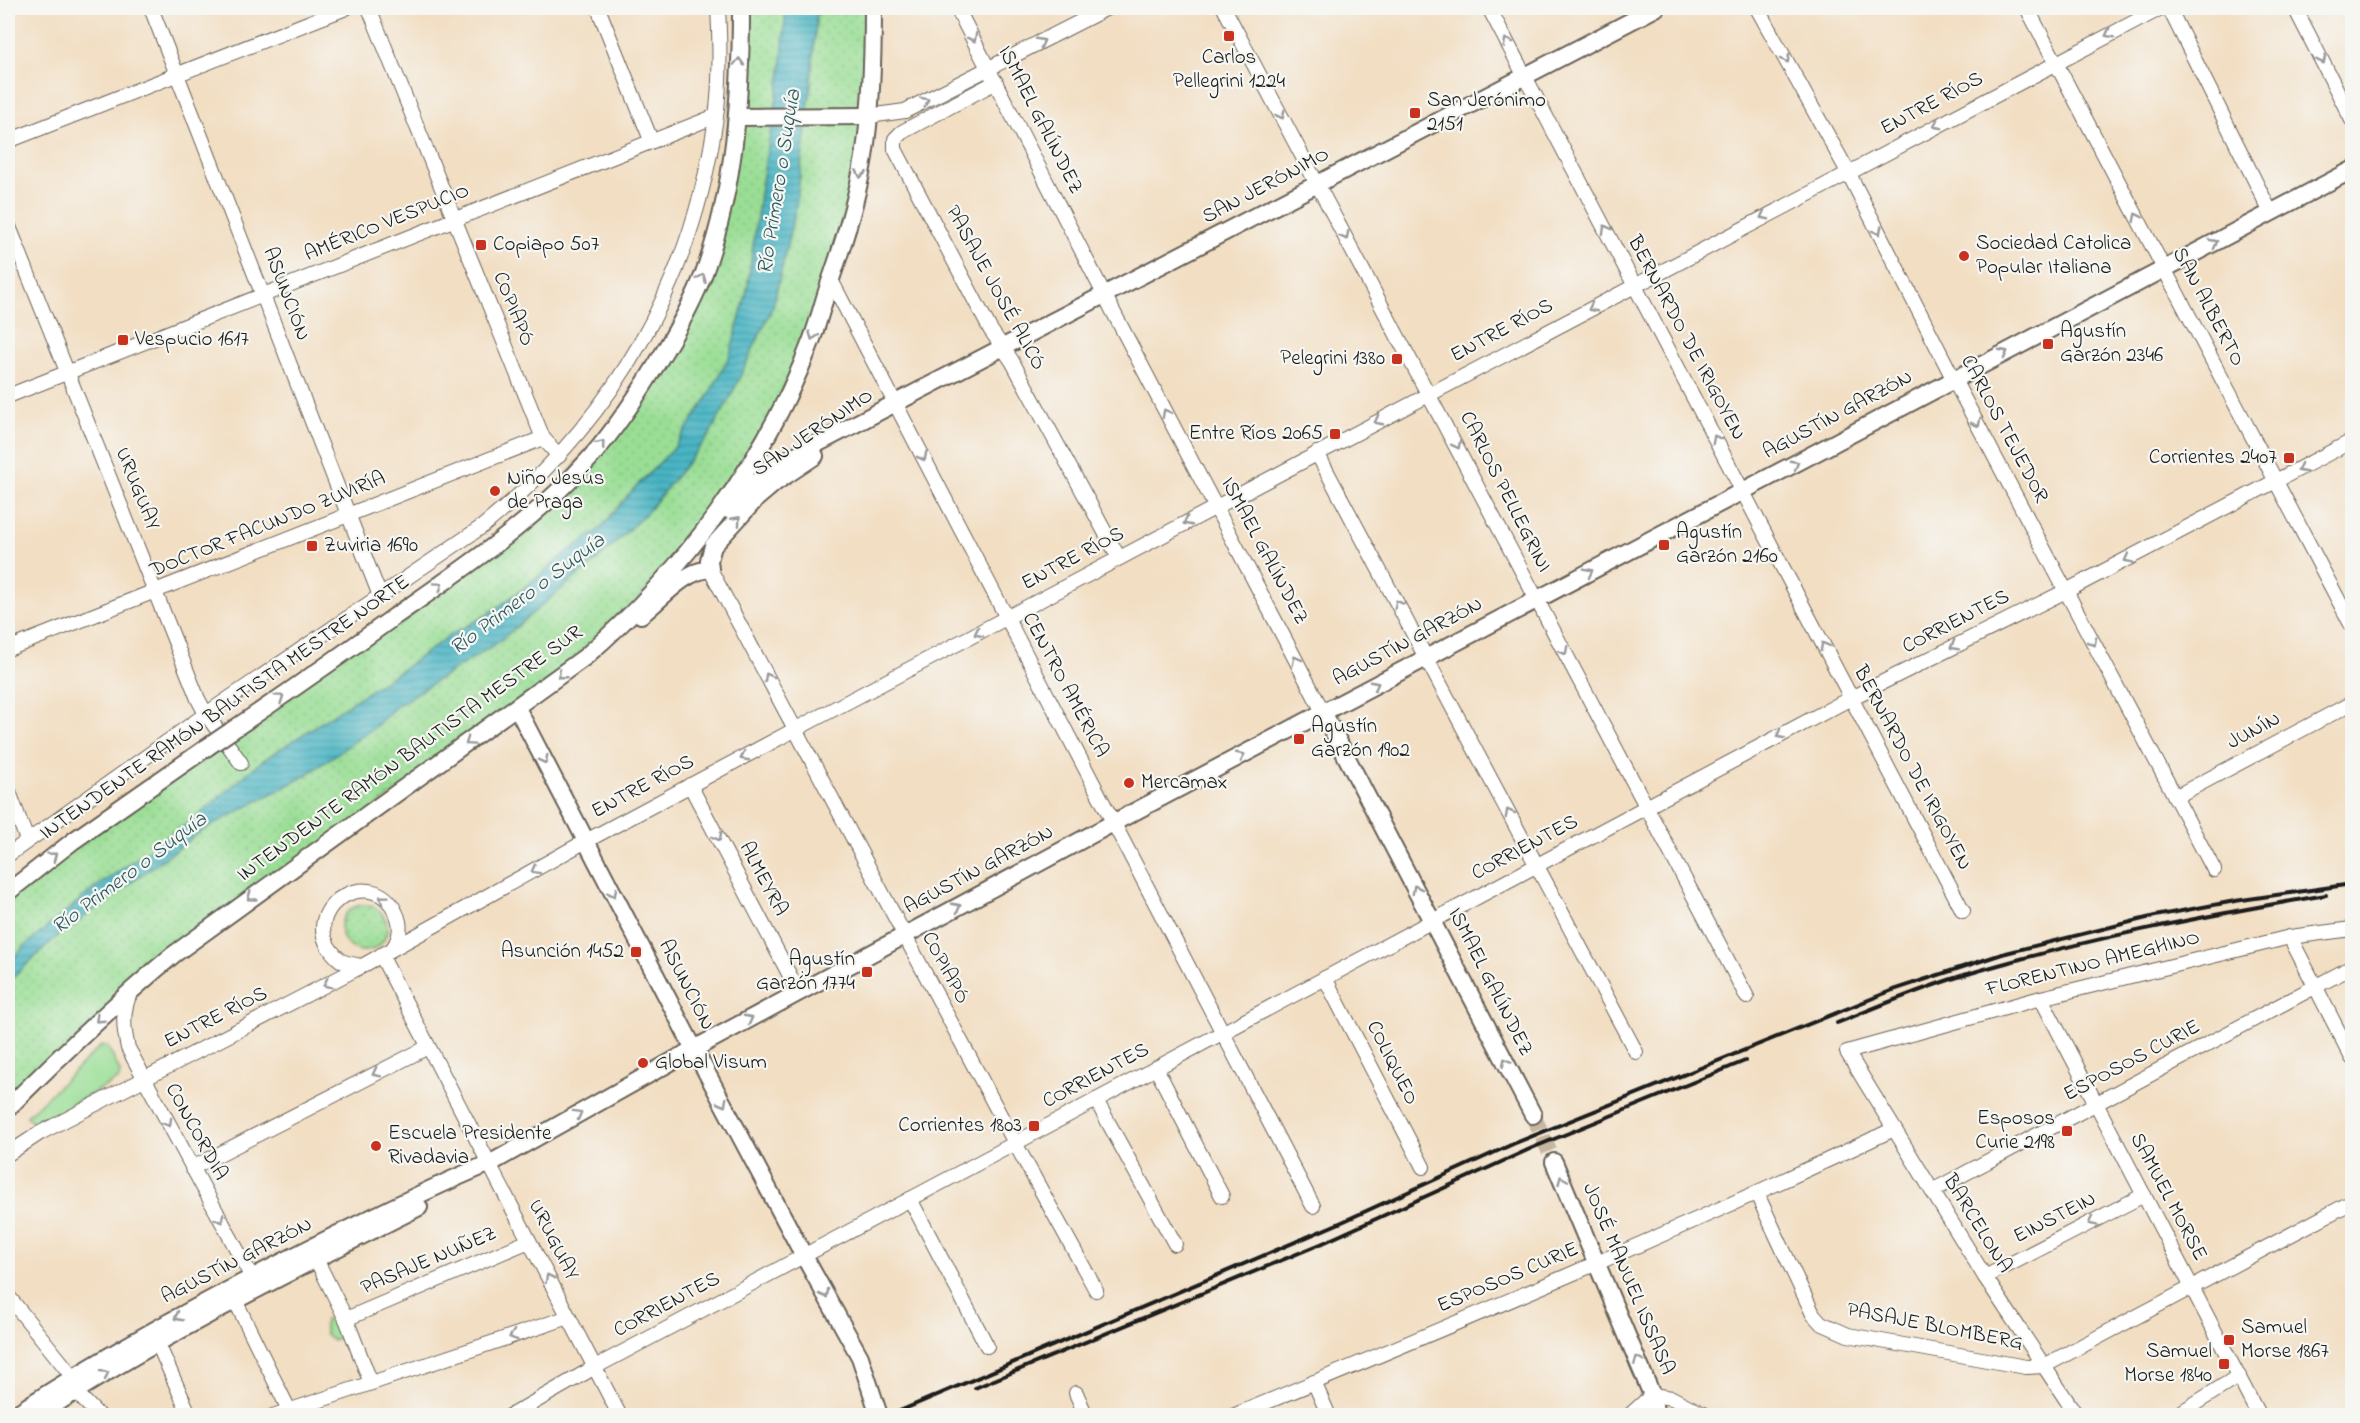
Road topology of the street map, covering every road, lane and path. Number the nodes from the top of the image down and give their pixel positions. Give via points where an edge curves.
1 (151, 8) edge
2 (346, 8) edge
3 (369, 8) edge
4 (598, 8) edge
5 (718, 8) edge
6 (741, 8) edge
7 (873, 8) edge
8 (957, 8) edge
9 (1107, 8) edge
10 (1224, 8) edge
11 (1489, 8) edge
12 (1656, 8) edge
13 (1757, 8) edge
14 (2027, 8) edge
15 (2161, 8) edge
16 (2169, 8) edge
17 (2295, 8) edge
18 (2057, 61) junction
19 (989, 69) junction
20 (177, 74) junction
21 (1525, 76) junction
22 (996, 82) junction
23 (716, 116) junction
24 (737, 117) junction
25 (862, 117) junction
26 (2352, 120) edge
27 (651, 140) junction
28 (8, 141) edge
29 (2352, 170) edge
30 (1848, 172) junction
31 (1317, 184) junction
32 (2271, 213) junction
33 (453, 219) junction
34 (8, 224) edge
35 (2164, 269) junction
36 (831, 280) junction
37 (1635, 285) junction
38 (262, 295) junction
39 (1105, 296) junction
40 (1004, 348) junction
41 (67, 372) junction
42 (1954, 380) junction
43 (1430, 393) junction
44 (8, 396) edge
45 (896, 405) junction
46 (543, 438) junction
47 (2352, 441) edge
48 (1317, 453) junction
49 (559, 456) junction
50 (2277, 482) junction
51 (1743, 491) junction
52 (1216, 507) junction
53 (348, 515) junction
54 (698, 540) junction
55 (1119, 558) junction
56 (710, 569) junction
57 (2066, 591) junction
58 (156, 592) junction
59 (380, 596) junction
60 (1537, 600) junction
61 (1006, 618) junction
62 (2352, 627) edge
63 (604, 641) junction
64 (8, 649) edge
65 (1426, 658) junction
66 (1851, 698) junction
67 (2352, 703) edge
68 (517, 708) junction
69 (1323, 712) junction
70 (206, 714) junction
71 (796, 729) junction
72 (241, 763) dead end
73 (690, 785) junction
74 (8, 789) edge
75 (2175, 796) junction
76 (1646, 807) junction
77 (1113, 823) junction
78 (27, 840) junction
79 (586, 841) junction
80 (8, 855) edge
81 (1537, 865) junction
82 (2214, 870) dead end
83 (8, 892) edge
84 (1963, 911) dead end
85 (1433, 921) junction
86 (2352, 929) edge
87 (904, 935) junction
88 (2290, 937) junction
89 (387, 952) junction
90 (363, 966) junction
91 (2352, 967) edge
92 (1325, 978) junction
93 (2316, 987) junction
94 (132, 989) junction
95 (799, 993) junction
96 (1747, 997) dead end
97 (2041, 998) junction
98 (1223, 1033) junction
99 (428, 1047) junction
100 (694, 1048) junction
101 (1636, 1052) dead end
102 (1847, 1052) joint
103 (2352, 1058) edge
104 (1156, 1068) junction
105 (144, 1079) junction
106 (1096, 1100) junction
107 (2096, 1104) junction
108 (8, 1108) edge
109 (1533, 1114) tunnel mouth
110 (1894, 1129) junction
111 (1015, 1143) junction
112 (8, 1154) edge
113 (1554, 1162) tunnel mouth
114 (491, 1163) junction
115 (1423, 1167) dead end
116 (192, 1168) junction
117 (1932, 1191) junction
118 (1757, 1194) junction
119 (2144, 1195) junction
120 (1222, 1196) dead end
121 (910, 1199) junction
122 (2352, 1202) edge
123 (1313, 1206) dead end
124 (529, 1241) junction
125 (1175, 1244) dead end
126 (314, 1253) junction
127 (804, 1256) junction
128 (1598, 1263) junction
129 (1985, 1277) junction
130 (255, 1283) junction
131 (2192, 1288) junction
132 (1096, 1290) dead end
133 (233, 1295) junction
134 (8, 1296) edge
135 (569, 1317) junction
136 (346, 1319) junction
137 (154, 1337) junction
138 (987, 1346) dead end
139 (2044, 1366) junction
140 (595, 1367) junction
141 (2239, 1376) junction
142 (1314, 1382) junction
143 (71, 1383) junction
144 (371, 1383) junction
145 (1076, 1393) dead end
146 (1652, 1395) junction
147 (289, 1410) junction
148 (878, 1412) dead end
149 (2180, 1413) dead end
150 (13, 1416) edge
151 (37, 1416) edge
152 (99, 1416) edge
153 (190, 1416) edge
154 (273, 1416) edge
155 (510, 1416) edge
156 (620, 1416) edge
157 (1086, 1416) edge
158 (1233, 1416) edge
159 (1329, 1416) edge
160 (1629, 1416) edge
161 (1656, 1416) edge
162 (1707, 1416) edge
163 (2077, 1416) edge
164 (2259, 1416) edge

1 - 20 street, ASUNCIÓN
2 - 20 street
3 - 33 street, COPIAPÓ
4 - 27 street
5 - 23 street
24 -> 6 main road, INTENDENTE RAMÓN BAUTISTA MESTRE NORTE
7 - 25 main road, INTENDENTE RAMÓN BAUTISTA MESTRE SUR
8 -> 19 street, ISMAEL GALÍNDEZ
19 -> 9 street
10 -> 31 street, CARLOS PELLEGRINI
21 -> 11 street, BERNARDO DE IRIGOYEN
12 - 21 main road, SAN JERÓNIMO
13 -> 30 street, CARLOS TEJEDOR
14 - 18 street, SAN ALBERTO
15 -> 18 street, ENTRE RÍOS
16 - 32 street
17 -> 26 street
18 -> 30 street, ENTRE RÍOS
35 -> 18 street, SAN ALBERTO
19 - 22 street, ISMAEL GALÍNDEZ
25 -> 19 street via 905,111
20 - 28 street
20 - 38 street, ASUNCIÓN
21 - 31 main road, SAN JERÓNIMO
37 -> 21 street, BERNARDO DE IRIGOYEN
22 - 39 street, ISMAEL GALÍNDEZ
22 - 40 street, PASAJE JOSÉ ALICÓ via 902,132 894,144 990,329
23 - 27 street, AMÉRICO VESPUCIO
23 - 49 street via 692,226 657,311 633,357 602,403
24 - 25 main road
83 -> 24 main road, INTENDENTE RAMÓN BAUTISTA MESTRE NORTE, bridge via 73,841 489,549 591,457 650,375 704,274 726,197
25 -> 36 main road, INTENDENTE RAMÓN BAUTISTA MESTRE SUR via 858,189
27 - 33 street, AMÉRICO VESPUCIO
29 - 32 main road, AGUSTÍN GARZÓN
30 -> 37 street, ENTRE RÍOS
30 -> 42 street, CARLOS TEJEDOR
31 - 39 main road, SAN JERÓNIMO
31 -> 43 street, CARLOS PELLEGRINI
35 -> 32 main road, AGUSTÍN GARZÓN
33 - 38 street, AMÉRICO VESPUCIO
33 - 46 street, COPIAPÓ
34 - 41 street, URUGUAY
42 -> 35 main road, AGUSTÍN GARZÓN
35 - 50 street, SAN ALBERTO
36 - 45 street, CENTRO AMÉRICA
36 -> 54 main road, INTENDENTE RAMÓN BAUTISTA MESTRE SUR via 812,340 768,434
37 -> 43 street, ENTRE RÍOS
51 -> 37 street, BERNARDO DE IRIGOYEN
38 - 41 street, AMÉRICO VESPUCIO
38 - 53 street, ASUNCIÓN
39 - 40 main road, SAN JERÓNIMO
52 -> 39 street, ISMAEL GALÍNDEZ
40 - 45 main road, SAN JERÓNIMO
40 - 55 street, PASAJE JOSÉ ALICÓ
41 - 44 street, AMÉRICO VESPUCIO
41 - 58 street, URUGUAY
51 -> 42 main road, AGUSTÍN GARZÓN
42 -> 57 street, CARLOS TEJEDOR
43 -> 48 street, ENTRE RÍOS
43 -> 60 street, CARLOS PELLEGRINI
45 - 54 main road, SAN JERÓNIMO via 772,469
56 -> 45 main road, SAN JERÓNIMO via 713,546 756,499 792,470
45 -> 61 street, CENTRO AMÉRICA
46 - 49 street, COPIAPÓ
46 - 53 street, DOCTOR FACUNDO ZUVIRÍA
47 -> 50 street, CORRIENTES
48 - 52 street, ENTRE RÍOS
65 -> 48 street
49 - 59 street via 483,526
50 -> 57 street, CORRIENTES
50 - 62 street, SAN ALBERTO
60 -> 51 main road, AGUSTÍN GARZÓN
66 -> 51 street, BERNARDO DE IRIGOYEN
52 -> 55 street, ENTRE RÍOS
69 -> 52 street, ISMAEL GALÍNDEZ
53 - 58 street, DOCTOR FACUNDO ZUVIRÍA
53 - 59 street, ASUNCIÓN
54 - 63 main road, INTENDENTE RAMÓN BAUTISTA MESTRE SUR
55 - 61 street, ENTRE RÍOS
56 - 63 main road via 687,578
71 -> 56 street, COPIAPÓ
57 -> 66 street, CORRIENTES
57 -> 75 street, CARLOS TEJEDOR
58 - 64 street, DOCTOR FACUNDO ZUVIRÍA
58 - 70 street, URUGUAY
59 - 70 street
60 - 65 main road, AGUSTÍN GARZÓN
60 -> 76 street, CARLOS PELLEGRINI
61 -> 71 street, ENTRE RÍOS
61 - 77 street, CENTRO AMÉRICA
63 -> 68 main road, INTENDENTE RAMÓN BAUTISTA MESTRE SUR
69 -> 65 main road, AGUSTÍN GARZÓN
81 -> 65 street
66 -> 76 street, CORRIENTES
66 - 84 street, BERNARDO DE IRIGOYEN
67 - 75 street, JUNÍN
68 -> 79 main road, ASUNCIÓN
68 -> 94 main road, INTENDENTE RAMÓN BAUTISTA MESTRE SUR via 173,954
77 -> 69 main road, AGUSTÍN GARZÓN
85 -> 69 main road, ISMAEL GALÍNDEZ
70 - 72 street, URUGUAY
70 - 78 street
71 -> 73 street, ENTRE RÍOS
71 - 87 street, COPIAPÓ
73 - 79 street, ENTRE RÍOS
73 -> 95 street, ALMEYRA
74 - 78 street
75 - 82 street, CARLOS TEJEDOR
76 - 81 street, CORRIENTES
76 - 96 street, CARLOS PELLEGRINI
87 -> 77 main road, AGUSTÍN GARZÓN
77 - 98 street, CENTRO AMÉRICA
78 - 80 street
79 -> 89 street, ENTRE RÍOS
79 -> 100 main road, ASUNCIÓN
81 - 85 street, CORRIENTES
81 - 101 street
85 - 92 street, CORRIENTES
109 -> 85 main road, ISMAEL GALÍNDEZ
86 - 88 street, FLORENTINO AMEGHINO
87 - 95 main road, AGUSTÍN GARZÓN
87 - 111 street, COPIAPÓ
88 - 93 street
88 - 97 street, FLORENTINO AMEGHINO
89 - 90 street, ENTRE RÍOS
89 -> 90 street via 398,942 400,930 399,919 387,899 365,890 342,896 326,916 326,942 342,961
89 - 99 street, URUGUAY
90 -> 105 street, ENTRE RÍOS
91 - 93 street, ESPOSOS CURIE
92 - 98 street, CORRIENTES
92 - 115 street, COLIQUEO
93 - 103 street
93 - 107 street, ESPOSOS CURIE
94 - 105 street, CONCORDIA via 125,1005 124,1034
94 -> 108 main road, INTENDENTE RAMÓN BAUTISTA MESTRE SUR
100 -> 95 main road, AGUSTÍN GARZÓN
97 - 102 street, FLORENTINO AMEGHINO
97 - 107 street, SAMUEL MORSE
98 - 104 street, CORRIENTES
98 - 123 street, CENTRO AMÉRICA
99 - 114 street, URUGUAY
99 -> 116 street
114 -> 100 main road, AGUSTÍN GARZÓN
100 -> 127 main road, ASUNCIÓN
102 - 110 street, BARCELONA
104 - 106 street, CORRIENTES
104 - 120 street
105 - 112 street, ENTRE RÍOS via 39,1133
105 -> 116 street, CONCORDIA
106 - 111 street, CORRIENTES
106 - 125 street
107 - 117 street, ESPOSOS CURIE
107 - 119 street, SAMUEL MORSE
110 - 117 street, BARCELONA
110 - 118 street, ESPOSOS CURIE
111 - 121 street, CORRIENTES
111 - 132 street, COPIAPÓ
128 -> 113 main road, JOSÉ MANUEL ISSASA
114 - 124 street, URUGUAY
114 - 126 main road, AGUSTÍN GARZÓN via 462,1186
116 -> 130 street, CONCORDIA
117 - 129 street, BARCELONA
118 - 128 street, ESPOSOS CURIE
118 - 139 street, PASAJE BLOMBERG via 1807,1302 1821,1323 1848,1335 2026,1367
119 -> 129 street, EINSTEIN
119 - 131 street, SAMUEL MORSE
121 - 127 street, CORRIENTES
121 - 138 street
122 - 131 street
135 -> 124 street, URUGUAY
124 - 136 street, PASAJE NUÑEZ
126 - 130 main road, AGUSTÍN GARZÓN
126 - 136 street
127 - 140 street, CORRIENTES
127 -> 148 main road, ASUNCIÓN via 860,1357
128 - 142 street, ESPOSOS CURIE
146 -> 128 main road, JOSÉ MANUEL ISSASA
129 - 139 street, BARCELONA
130 - 133 main road, AGUSTÍN GARZÓN
131 - 139 street
131 - 141 street, SAMUEL MORSE
133 - 137 main road, AGUSTÍN GARZÓN
133 - 147 street
134 - 143 street
135 - 140 street, URUGUAY
135 -> 144 street
136 - 144 street
137 - 143 main road, AGUSTÍN GARZÓN
137 - 153 street
139 - 163 street, BARCELONA
140 - 155 street, CORRIENTES
140 - 156 street, URUGUAY
141 - 149 street
141 - 164 street, SAMUEL MORSE
142 - 158 street, ESPOSOS CURIE
142 - 159 street
143 - 150 main road, AGUSTÍN GARZÓN
143 - 151 main road, AGUSTÍN GARZÓN
143 - 152 street
144 - 147 street
145 - 157 street
146 - 160 street
146 - 161 main road, JOSÉ MANUEL ISSASA
146 - 162 street via 1672,1398
147 - 154 street

